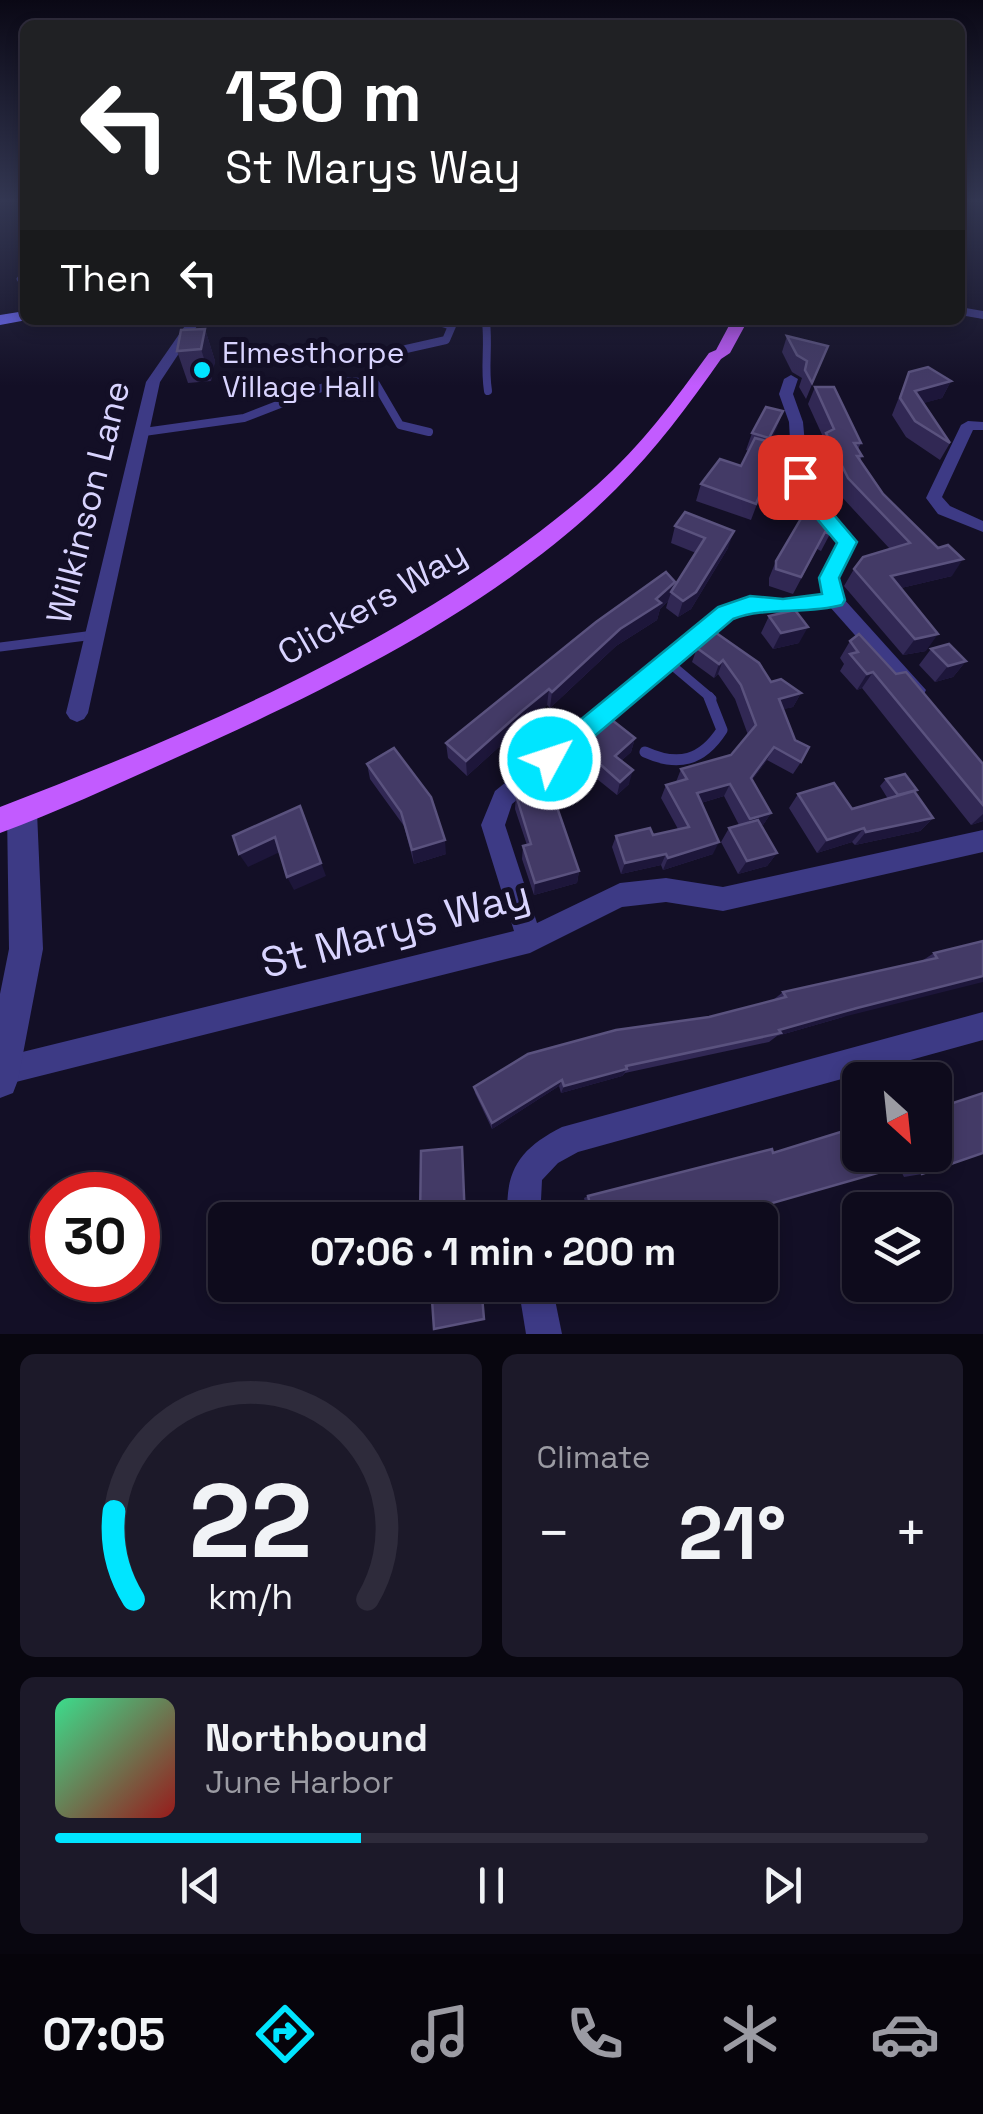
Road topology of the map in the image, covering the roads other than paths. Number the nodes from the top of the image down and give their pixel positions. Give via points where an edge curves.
1 (192, 325) edge
2 (448, 325) edge
3 (487, 325) edge
4 (721, 325) edge
5 (737, 325) edge
6 (406, 348) dead end
7 (715, 356) junction
8 (792, 379) dead end
9 (488, 390) dead end
10 (976, 426) edge
11 (144, 432) junction
12 (430, 432) dead end
13 (983, 527) edge
14 (834, 600) junction
15 (94, 635) junction
16 (0, 646) edge
17 (667, 661) junction
18 (931, 706) edge
19 (78, 713) dead end
20 (645, 752) dead end
21 (11, 816) edge
22 (983, 840) edge
23 (530, 940) junction
24 (983, 1026) edge
25 (1, 1076) edge
26 (522, 1202) edge
27 (538, 1302) edge
28 (544, 1334) edge

1 - 11 street, Wilkinson Lane via 153,382
2 - 6 lane via 446,340
3 - 9 lane
4 - 7 main road, Clickers Way via 710,352
5 - 7 main road, Clickers Way
7 - 21 main road, Clickers Way via 666,427 592,499 507,566 235,720
8 - 14 street via 786,394 796,422 800,477 847,542 829,578
10 - 13 street via 934,498 944,510
11 - 12 lane via 255,415 324,384 371,381 404,430
11 - 15 street, Wilkinson Lane
14 - 17 street via 750,603 725,613
14 - 18 street
15 - 16 lane
15 - 19 street, Wilkinson Lane
17 - 20 lane via 713,700 722,730 711,750 683,762
17 - 23 street via 503,798 493,825
21 - 25 street via 26,949
22 - 23 street, St Marys Way via 723,900 666,890 620,895
23 - 25 street, St Marys Way
24 - 26 street via 573,1138 534,1161
27 - 28 street

